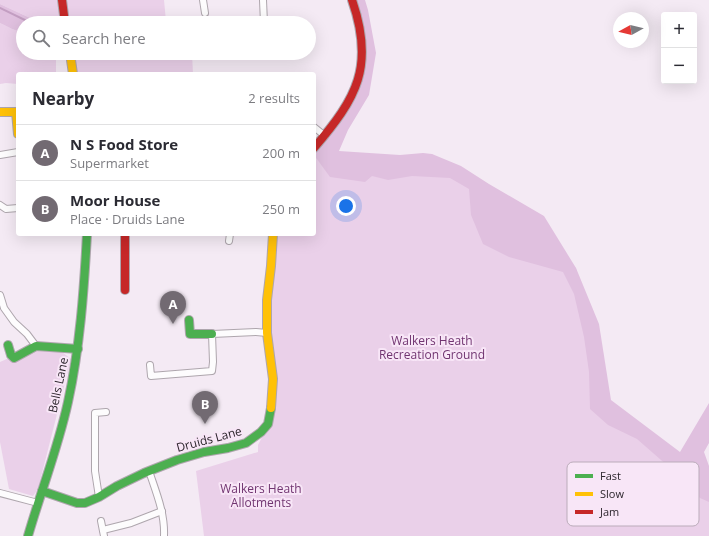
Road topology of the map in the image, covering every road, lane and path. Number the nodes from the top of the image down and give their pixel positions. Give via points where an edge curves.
1 (62, 0) edge
2 (203, 0) edge
3 (263, 0) edge
4 (352, 0) edge
5 (205, 12) dead end
6 (64, 16) edge
7 (264, 16) edge
8 (71, 60) edge
9 (73, 72) edge
10 (0, 112) edge
11 (16, 112) edge
12 (316, 129) edge
13 (325, 136) junction
14 (316, 146) edge
15 (16, 152) edge
16 (0, 155) edge
17 (0, 205) edge
18 (16, 208) edge
19 (87, 236) edge
20 (124, 236) edge
21 (273, 236) edge
22 (125, 290) dead end
23 (0, 295) edge
24 (189, 320) dead end
25 (267, 333) junction
26 (212, 334) junction
27 (8, 345) dead end
28 (36, 346) junction
29 (78, 349) junction
30 (150, 365) dead end
31 (106, 412) dead end
32 (149, 471) junction
33 (42, 491) junction
34 (0, 493) edge
35 (100, 497) junction
36 (38, 503) junction
37 (162, 511) junction
38 (101, 521) dead end
39 (103, 533) edge
40 (28, 536) edge
41 (164, 536) edge

1 - 6 street
2 - 5 street
3 - 7 street
4 - 13 street via 361,33 361,71 341,114
8 - 9 street
10 - 11 street
12 - 13 street
13 - 14 street
15 - 16 street
17 - 18 street via 6,209
19 - 29 street, Bells Lane
20 - 22 street
21 - 25 street, Druids Lane
23 - 28 street via 4,308
24 - 26 street via 190,334
25 - 26 street
25 - 32 street, Druids Lane via 273,378 268,424 246,442 177,460
26 - 30 street via 212,371 151,376
27 - 28 street via 14,358
28 - 29 street
29 - 33 street, Bells Lane via 62,426
31 - 35 street via 95,413 95,471
32 - 35 street, Druids Lane
32 - 37 street
33 - 35 street, Druids Lane via 77,503 85,503
33 - 36 street, Bells Lane
34 - 36 street
36 - 40 street, Bells Lane
37 - 39 street
37 - 41 street
38 - 39 street

